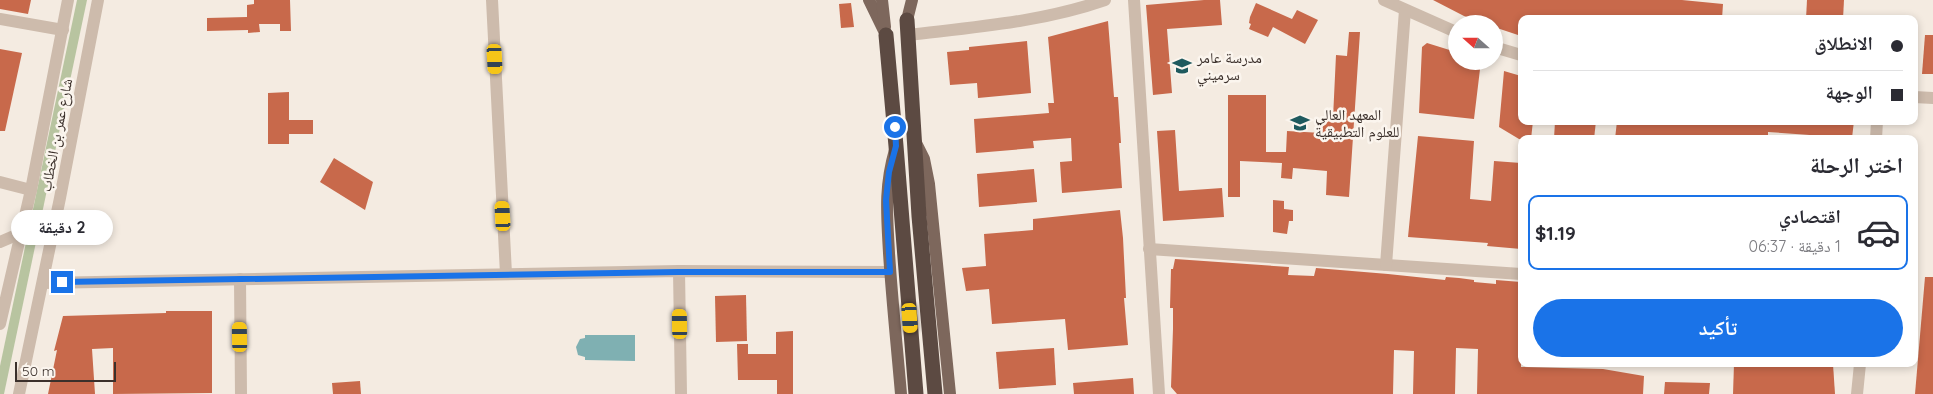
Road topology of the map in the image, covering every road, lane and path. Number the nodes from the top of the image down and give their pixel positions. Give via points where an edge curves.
1 (68, 0) edge
2 (98, 0) edge
3 (492, 0) edge
4 (869, 0) edge
5 (882, 0) edge
6 (904, 0) edge
7 (912, 0) edge
8 (1105, 0) edge
9 (1134, 0) edge
10 (1384, 0) edge
11 (1405, 10) junction
12 (0, 19) edge
13 (908, 28) junction
14 (1448, 29) edge
15 (63, 30) junction
16 (886, 35) junction
17 (1503, 50) edge
18 (1518, 54) edge
19 (1918, 97) edge
20 (1933, 98) edge
21 (916, 143) junction
22 (896, 146) junction
23 (0, 182) edge
24 (32, 190) junction
25 (21, 234) junction
26 (0, 242) edge
27 (1150, 249) junction
28 (1386, 265) junction
29 (678, 272) junction
30 (890, 272) junction
31 (506, 274) junction
32 (1518, 274) edge
33 (240, 279) junction
34 (42, 283) junction
35 (0, 324) edge
36 (1860, 367) edge
37 (19, 394) edge
38 (242, 394) edge
39 (681, 394) edge
40 (901, 394) edge
41 (916, 394) edge
42 (934, 394) edge
43 (950, 394) edge
44 (1159, 394) edge
45 (1857, 394) edge

1 - 15 street, شارع عمر بن الخطاب
2 - 34 street, شارع عمر بن الخطاب
3 - 31 street
4 - 16 main road
5 - 16 main road
6 - 13 main road
7 - 13 main road
8 - 13 street via 1031,20
9 - 27 street
10 - 11 street
11 - 14 street
11 - 28 street
12 - 15 street
13 - 21 highway
15 - 24 street, شارع عمر بن الخطاب
16 - 22 highway
17 - 18 street
19 - 20 street
21 - 42 highway
21 - 43 main road via 924,159 929,184
22 - 30 main road via 886,200
22 - 41 highway
23 - 24 street
24 - 25 street, شارع عمر بن الخطاب
25 - 26 street
25 - 35 street, شارع عمر بن الخطاب
27 - 28 street
27 - 44 street
28 - 32 street
29 - 30 street
29 - 31 street
29 - 39 street
30 - 40 main road
31 - 33 street
33 - 34 street
33 - 38 street
34 - 37 street, شارع عمر بن الخطاب
36 - 45 street

